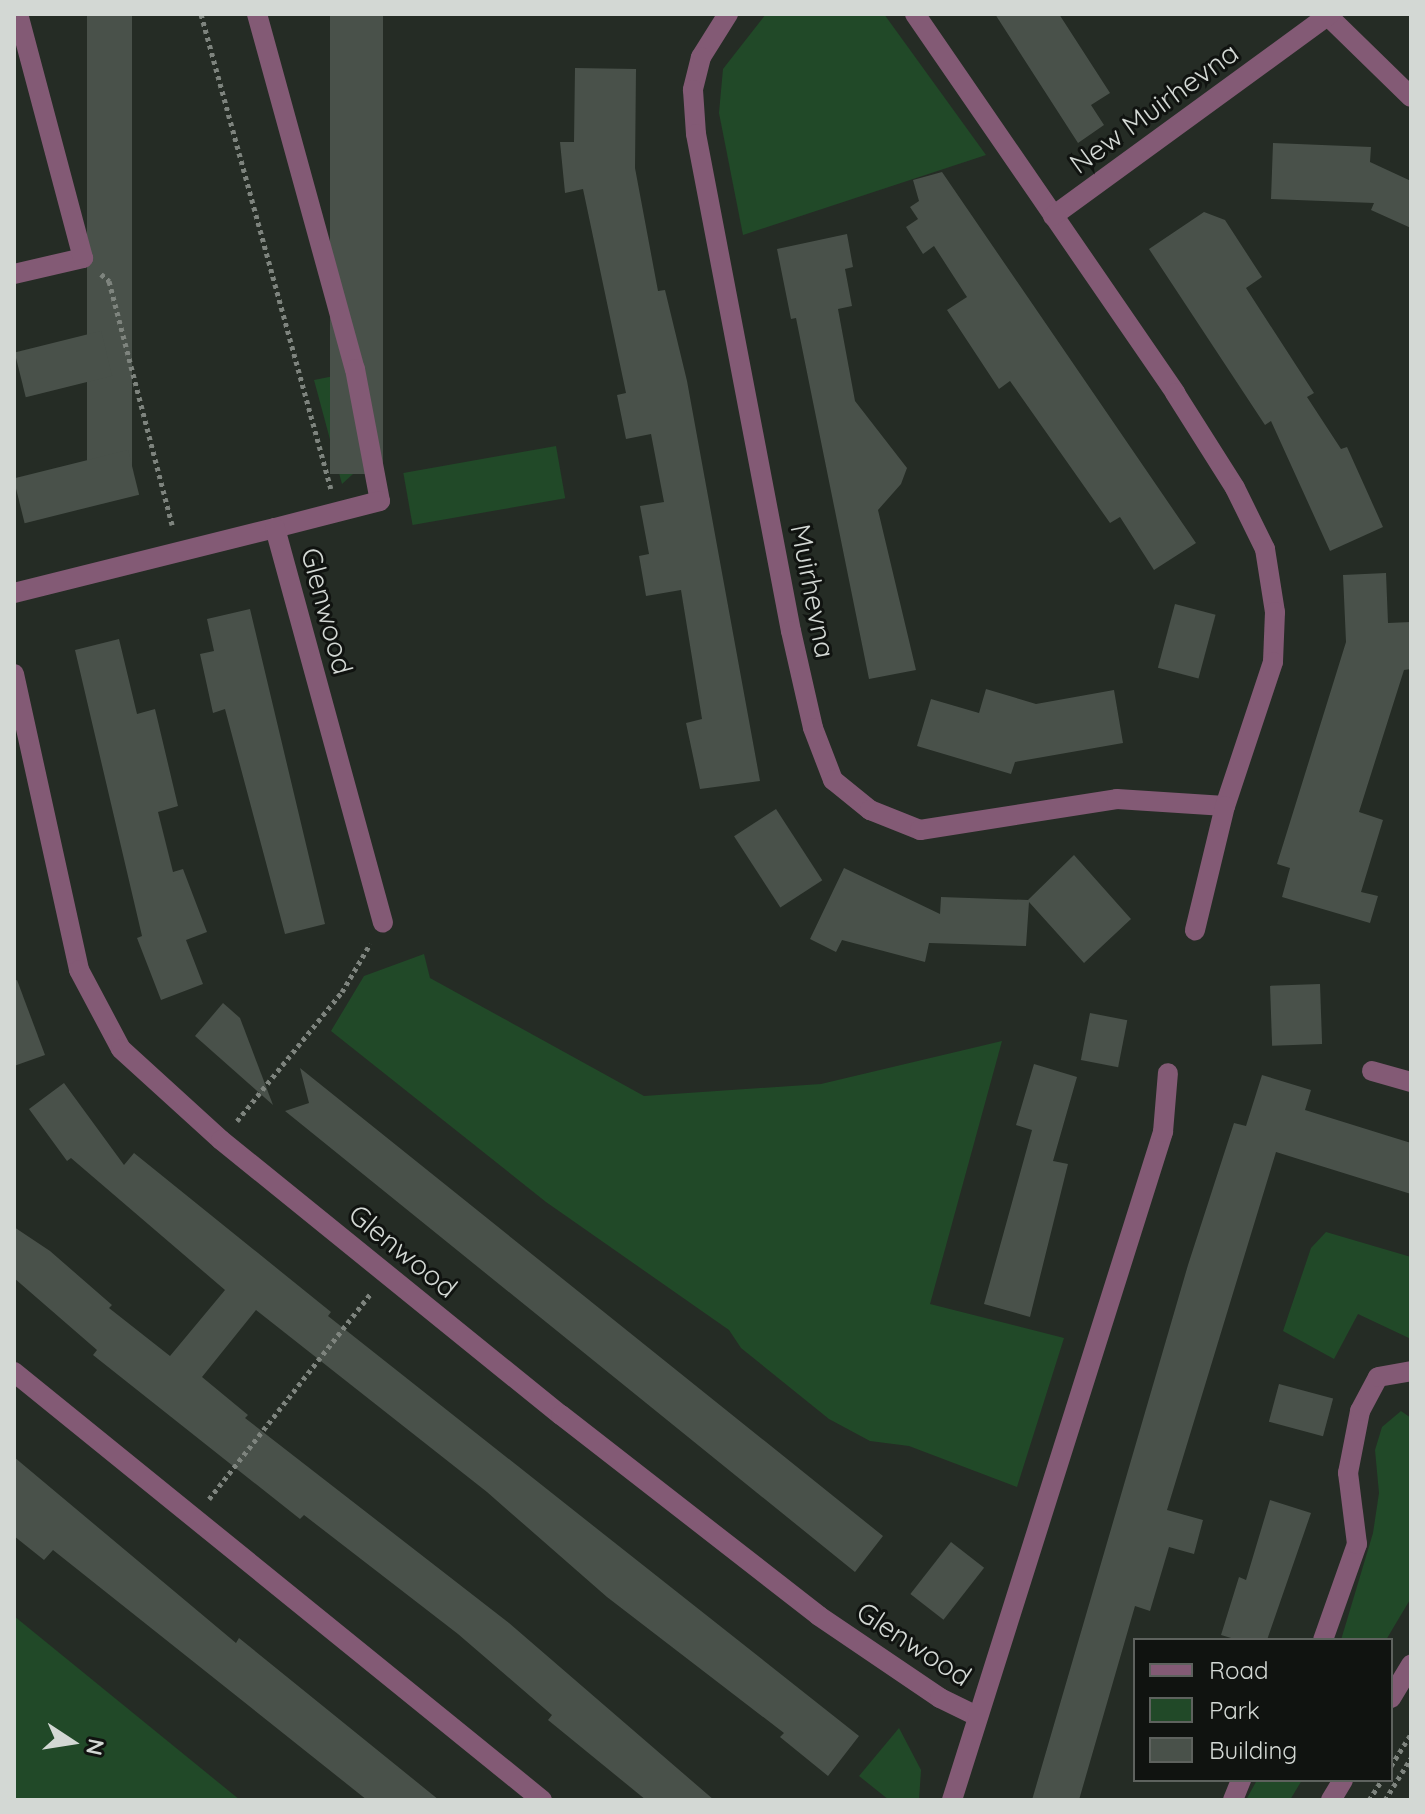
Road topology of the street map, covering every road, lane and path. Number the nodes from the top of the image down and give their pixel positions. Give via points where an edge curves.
1 (18, 14) edge
2 (201, 14) edge
3 (257, 14) edge
4 (728, 14) edge
5 (915, 14) edge
6 (1329, 15) edge
7 (1411, 97) edge
8 (1053, 216) junction
9 (83, 258) junction
10 (14, 274) edge
11 (337, 512) junction
12 (275, 528) junction
13 (179, 549) junction
14 (14, 593) edge
15 (14, 674) edge
16 (1225, 806) junction
17 (383, 922) joint
18 (1195, 930) dead end
19 (1372, 1071) dead end
20 (1168, 1073) dead end
21 (1411, 1082) edge
22 (221, 1140) junction
23 (387, 1273) junction
24 (1411, 1371) edge
25 (14, 1372) edge
26 (194, 1518) junction
27 (1324, 1638) edge
28 (1411, 1665) edge
29 (1393, 1695) edge
30 (977, 1716) junction
31 (1411, 1734) edge
32 (1411, 1758) edge
33 (1393, 1763) edge
34 (1342, 1782) edge
35 (1381, 1782) edge
36 (542, 1800) edge
37 (952, 1800) edge
38 (1331, 1800) edge
39 (1369, 1800) edge
40 (1385, 1800) edge

1 - 9 street
2 - 11 path
3 - 11 street via 355,369 380,501
4 - 16 street, Muirhevna via 701,57 693,90 696,134 791,631 813,728 833,780 870,810 920,830 1117,799
5 - 8 street
6 - 7 street, New Muirhevna
6 - 8 street, New Muirhevna
8 - 16 street via 1175,393 1235,488 1265,549 1275,612 1273,662
9 - 10 street
9 - 13 path via 109,281
11 - 12 street
12 - 13 street, Glenwood
12 - 17 street, Glenwood
13 - 14 street, Glenwood
15 - 22 street, Glenwood via 79,970 121,1049
16 - 18 street
17 - 22 path via 342,992
19 - 21 street
20 - 30 street, Glenwood via 1163,1132
22 - 23 street, Glenwood
23 - 26 path
23 - 30 street, Glenwood via 819,1616 940,1698
24 - 27 street via 1378,1377 1360,1411 1348,1473 1357,1544
25 - 26 street
26 - 36 street
28 - 29 street
30 - 37 street, Glenwood
31 - 33 path
32 - 40 path
34 - 38 street
35 - 39 path

